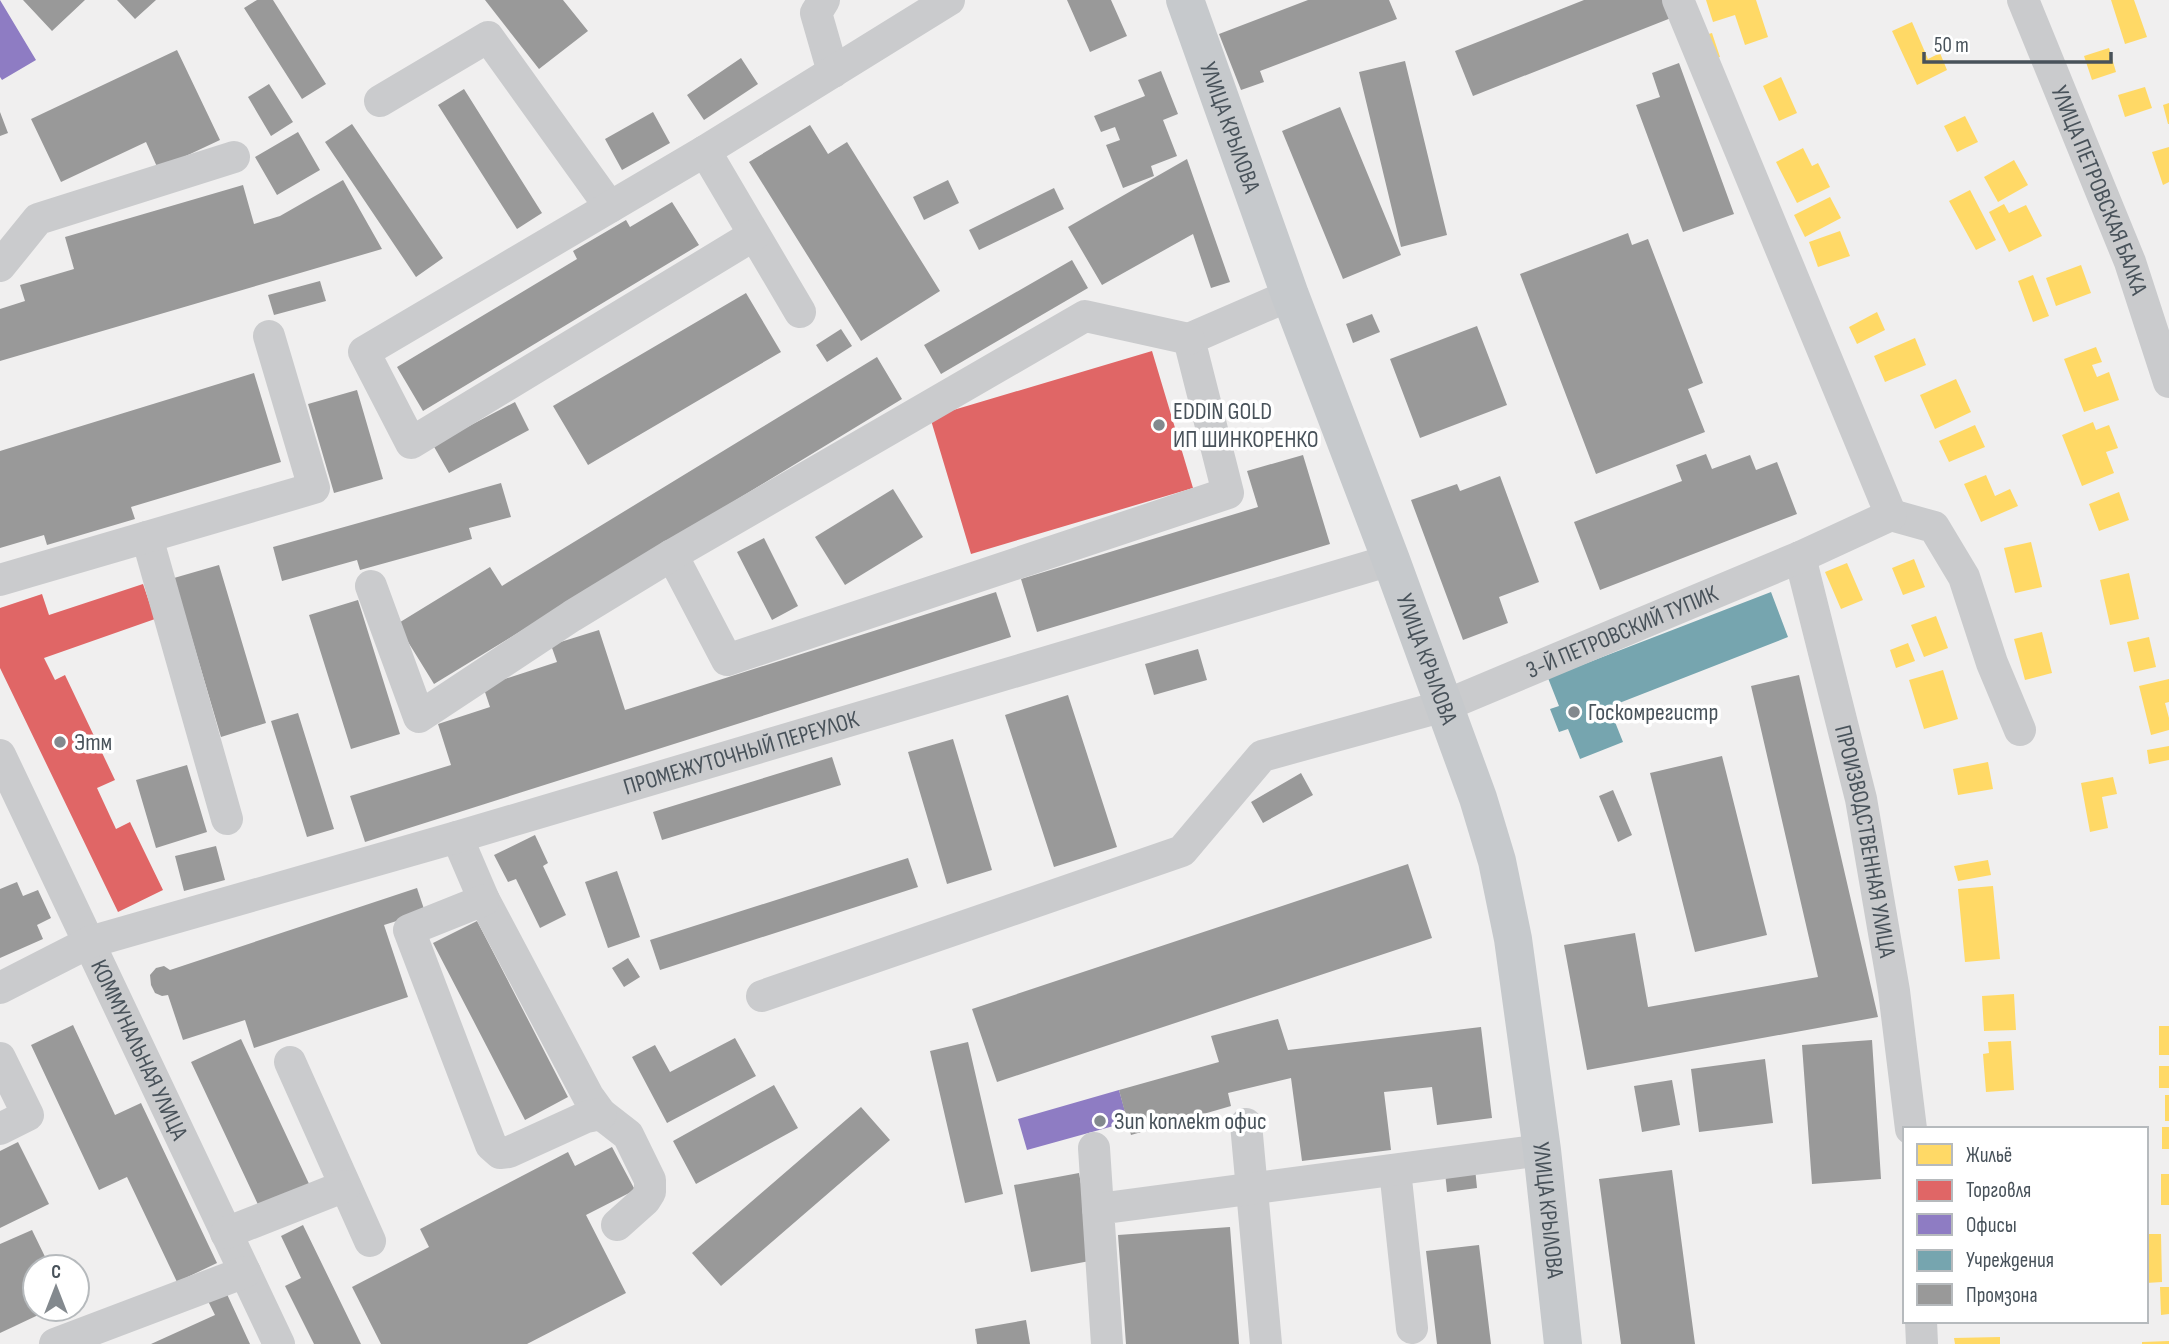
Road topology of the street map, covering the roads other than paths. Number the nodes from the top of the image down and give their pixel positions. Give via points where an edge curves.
1 (824, 0) edge
2 (949, 0) edge
3 (1185, 0) edge
4 (1678, 0) edge
5 (2023, 0) edge
6 (833, 72) junction
7 (380, 101) dead end
8 (705, 151) junction
9 (234, 158) dead end
10 (610, 207) junction
11 (754, 234) junction
12 (0, 266) edge
13 (1290, 295) junction
14 (800, 312) dead end
15 (269, 336) dead end
16 (1189, 339) junction
17 (2169, 382) edge
18 (1891, 514) junction
19 (148, 537) junction
20 (672, 555) junction
21 (1800, 557) junction
22 (1391, 559) junction
23 (0, 580) edge
24 (371, 586) dead end
25 (1444, 706) junction
26 (2020, 730) dead end
27 (0, 755) edge
28 (227, 819) dead end
29 (457, 837) junction
30 (484, 900) junction
31 (90, 942) junction
32 (0, 988) edge
33 (762, 996) dead end
34 (0, 1058) edge
35 (290, 1062) dead end
36 (601, 1114) junction
37 (1246, 1124) dead end
38 (1911, 1127) edge
39 (0, 1129) edge
40 (1094, 1148) dead end
41 (1542, 1150) junction
42 (1395, 1170) junction
43 (345, 1186) junction
44 (1253, 1189) junction
45 (1098, 1209) junction
46 (617, 1225) dead end
47 (226, 1233) junction
48 (370, 1241) dead end
49 (245, 1272) junction
50 (1921, 1323) edge
51 (1412, 1328) dead end
52 (55, 1344) edge
53 (279, 1344) edge
54 (1107, 1344) edge
55 (1266, 1344) edge
56 (1563, 1344) edge
57 (1922, 1344) edge

1 - 6 street via 816,13
2 - 6 street
3 - 13 main road, УЛИЦА КРЫЛОВА
4 - 18 street
5 - 17 street, УЛИЦА ПЕТРОВСКАЯ БАЛКА via 2130,262
6 - 8 street
7 - 10 street via 488,37
8 - 10 street
8 - 11 street
9 - 12 street via 38,219
10 - 11 street via 364,352 411,443
11 - 14 street
13 - 16 street
13 - 22 main road, УЛИЦА КРЫЛОВА
15 - 19 street via 314,488
16 - 20 street via 1086,316
16 - 20 street via 1228,493 727,660
18 - 21 street, 3-Й ПЕТРОВСКИЙ ТУПИК
18 - 26 street via 1934,527 1964,577
19 - 23 street
19 - 28 street
20 - 24 street via 419,717
21 - 25 street, 3-Й ПЕТРОВСКИЙ ТУПИК
21 - 38 street, ПРОИЗВОДСТВЕННАЯ УЛИЦА via 1861,799 1894,991
22 - 25 main road, УЛИЦА КРЫЛОВА
22 - 29 street, ПРОМЕЖУТОЧНЫЙ ПЕРЕУЛОК
25 - 33 street, 3-Й ПЕТРОВСКИЙ ТУПИК via 1262,756 1182,851
25 - 41 main road, УЛИЦА КРЫЛОВА via 1497,861 1513,939
27 - 31 street, КОММУНАЛЬНАЯ УЛИЦА
29 - 30 street
29 - 31 street, ПРОМЕЖУТОЧНЫЙ ПЕРЕУЛОК
30 - 36 street
30 - 36 street via 409,930 491,1145 500,1153 509,1152
31 - 32 street, ПРОМЕЖУТОЧНЫЙ ПЕРЕУЛОК
31 - 47 street, КОММУНАЛЬНАЯ УЛИЦА
34 - 39 street via 28,1115
35 - 43 street
36 - 46 street via 628,1135 650,1180 645,1200
37 - 44 street
40 - 45 street
41 - 42 street
41 - 56 main road, УЛИЦА КРЫЛОВА
42 - 44 street
42 - 51 street
43 - 47 street
43 - 48 street
44 - 45 street
44 - 55 street
45 - 54 street
47 - 49 street, КОММУНАЛЬНАЯ УЛИЦА
49 - 52 street
49 - 53 street, КОММУНАЛЬНАЯ УЛИЦА
50 - 57 street

